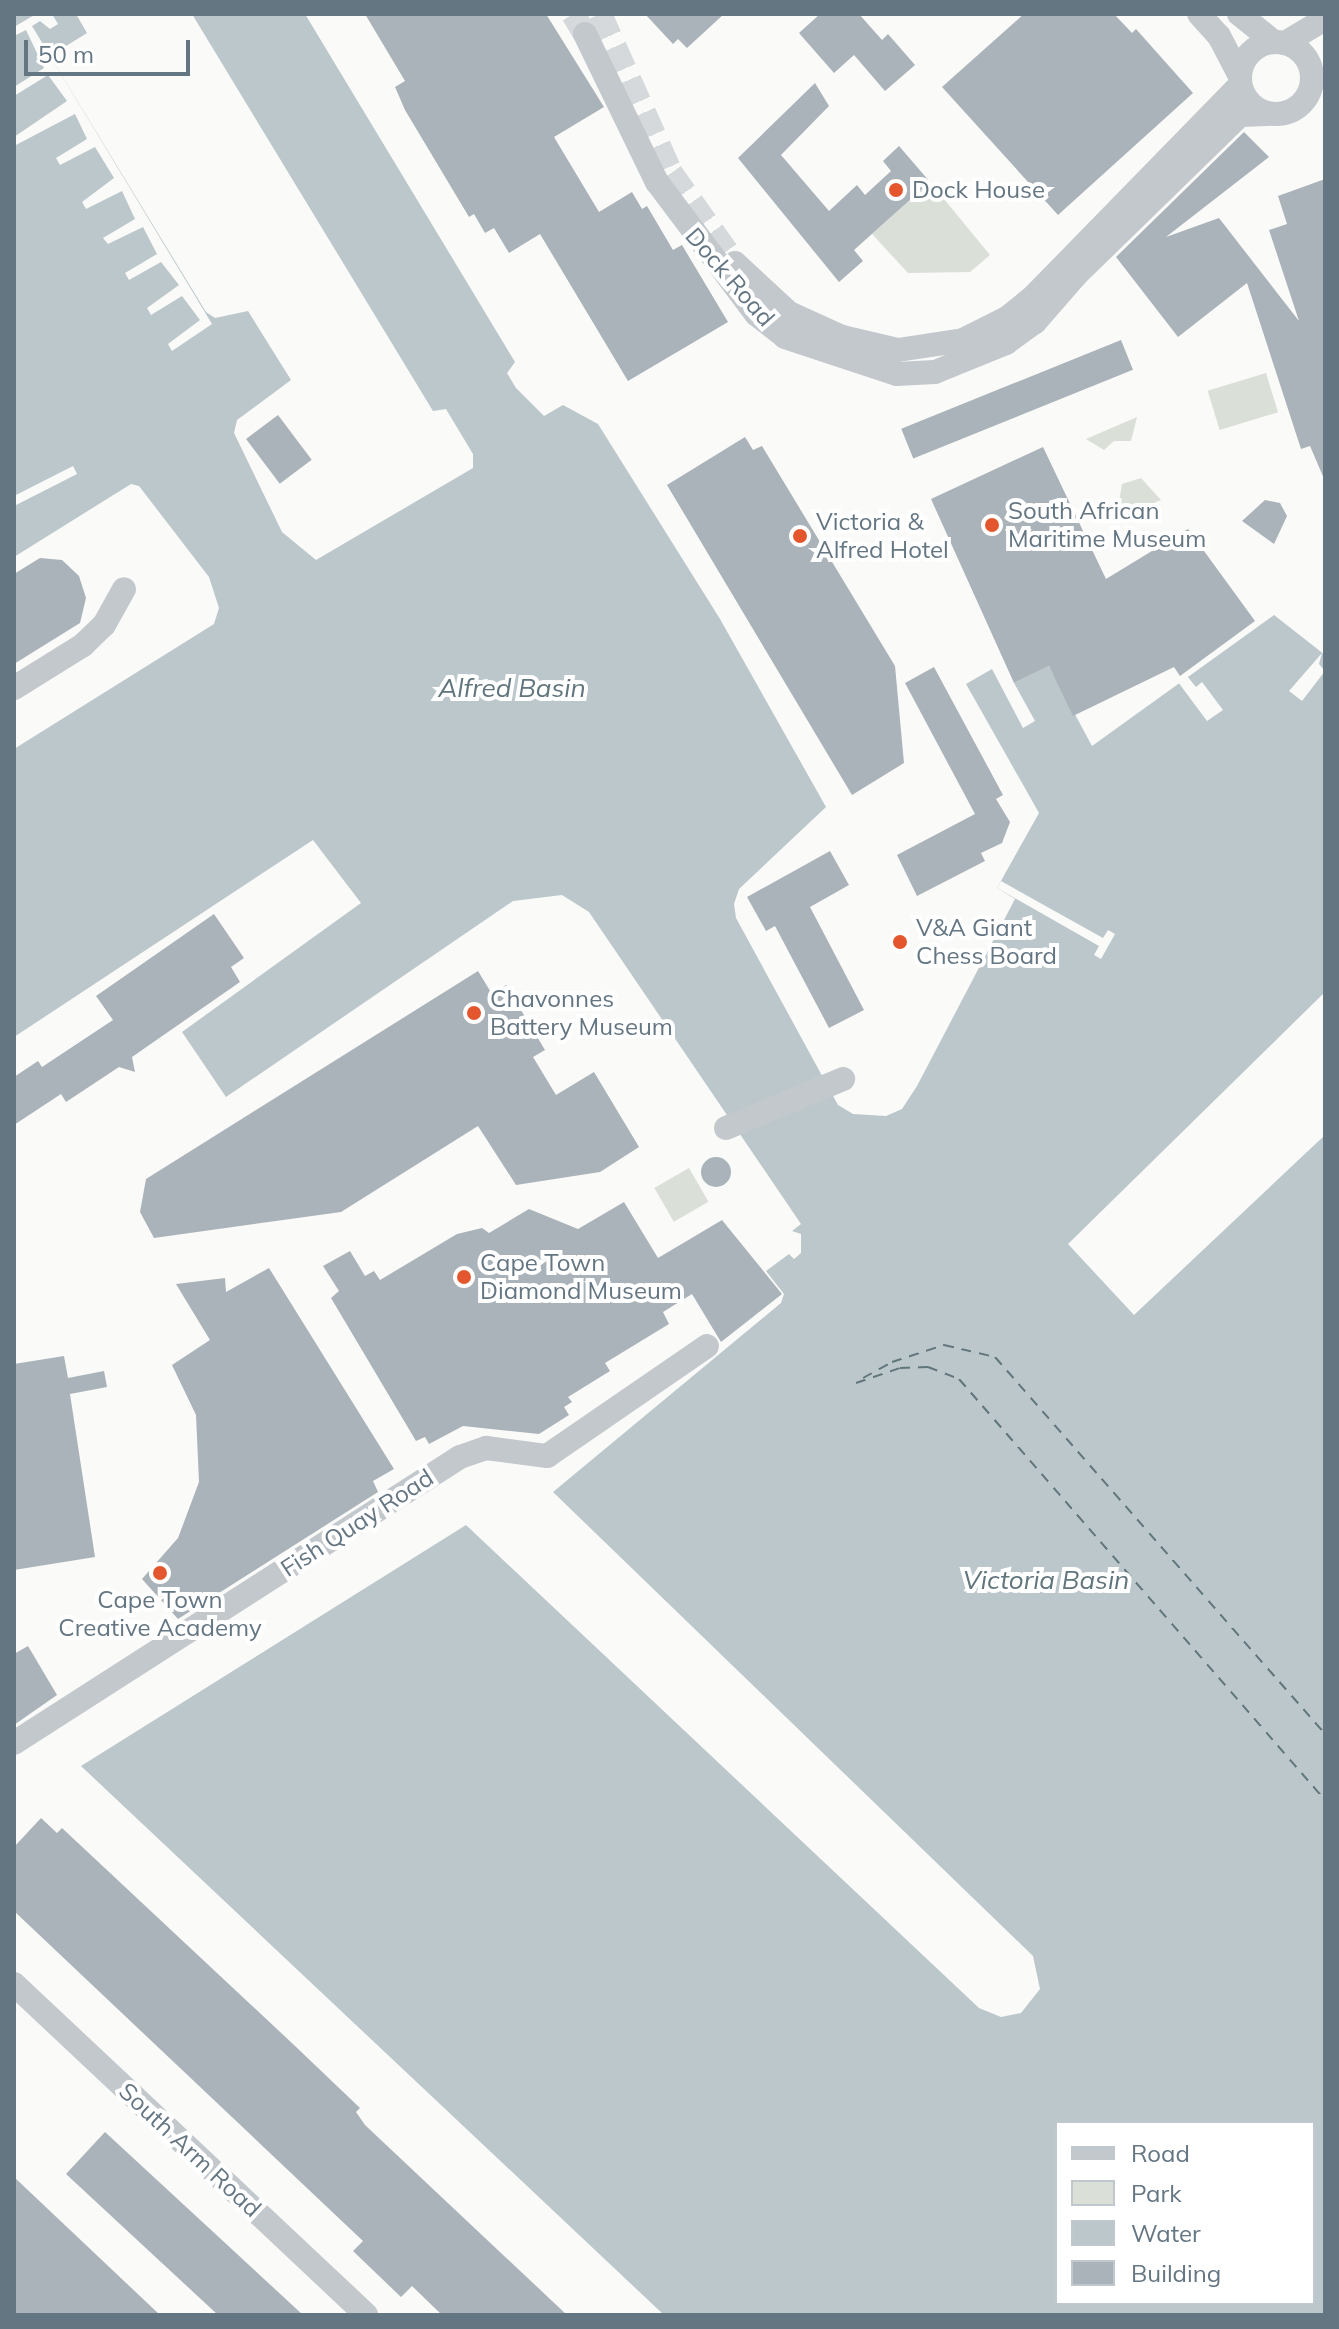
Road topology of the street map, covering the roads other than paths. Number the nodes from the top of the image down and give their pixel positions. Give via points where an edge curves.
1 (1199, 14) edge
2 (1239, 14) edge
3 (1325, 19) edge
4 (585, 34) tunnel mouth
5 (1279, 43) junction
6 (1318, 73) edge
7 (1240, 80) junction
8 (1267, 114) junction
9 (735, 263) tunnel mouth
10 (124, 589) dead end
11 (14, 688) edge
12 (843, 1079) dead end
13 (726, 1128) dead end
14 (707, 1346) dead end
15 (14, 1743) edge
16 (14, 1984) edge
17 (366, 2315) edge

1 - 7 street via 1219,36
2 - 5 street
3 - 5 street
4 - 8 street, Dock Road via 657,182 756,314 785,337 897,374 935,372 1006,343 1035,322 1240,115
5 - 6 street via 1305,57
5 - 7 street via 1251,52
6 - 8 street via 1297,108
7 - 8 street via 1249,103
7 - 9 street, Dock Road via 1035,295 1007,318 963,340 898,350 842,337 789,313
10 - 11 street via 104,625 83,645
12 - 13 street
14 - 15 street, Fish Quay Road via 547,1456 486,1448 460,1457
16 - 17 street, South Arm Road

